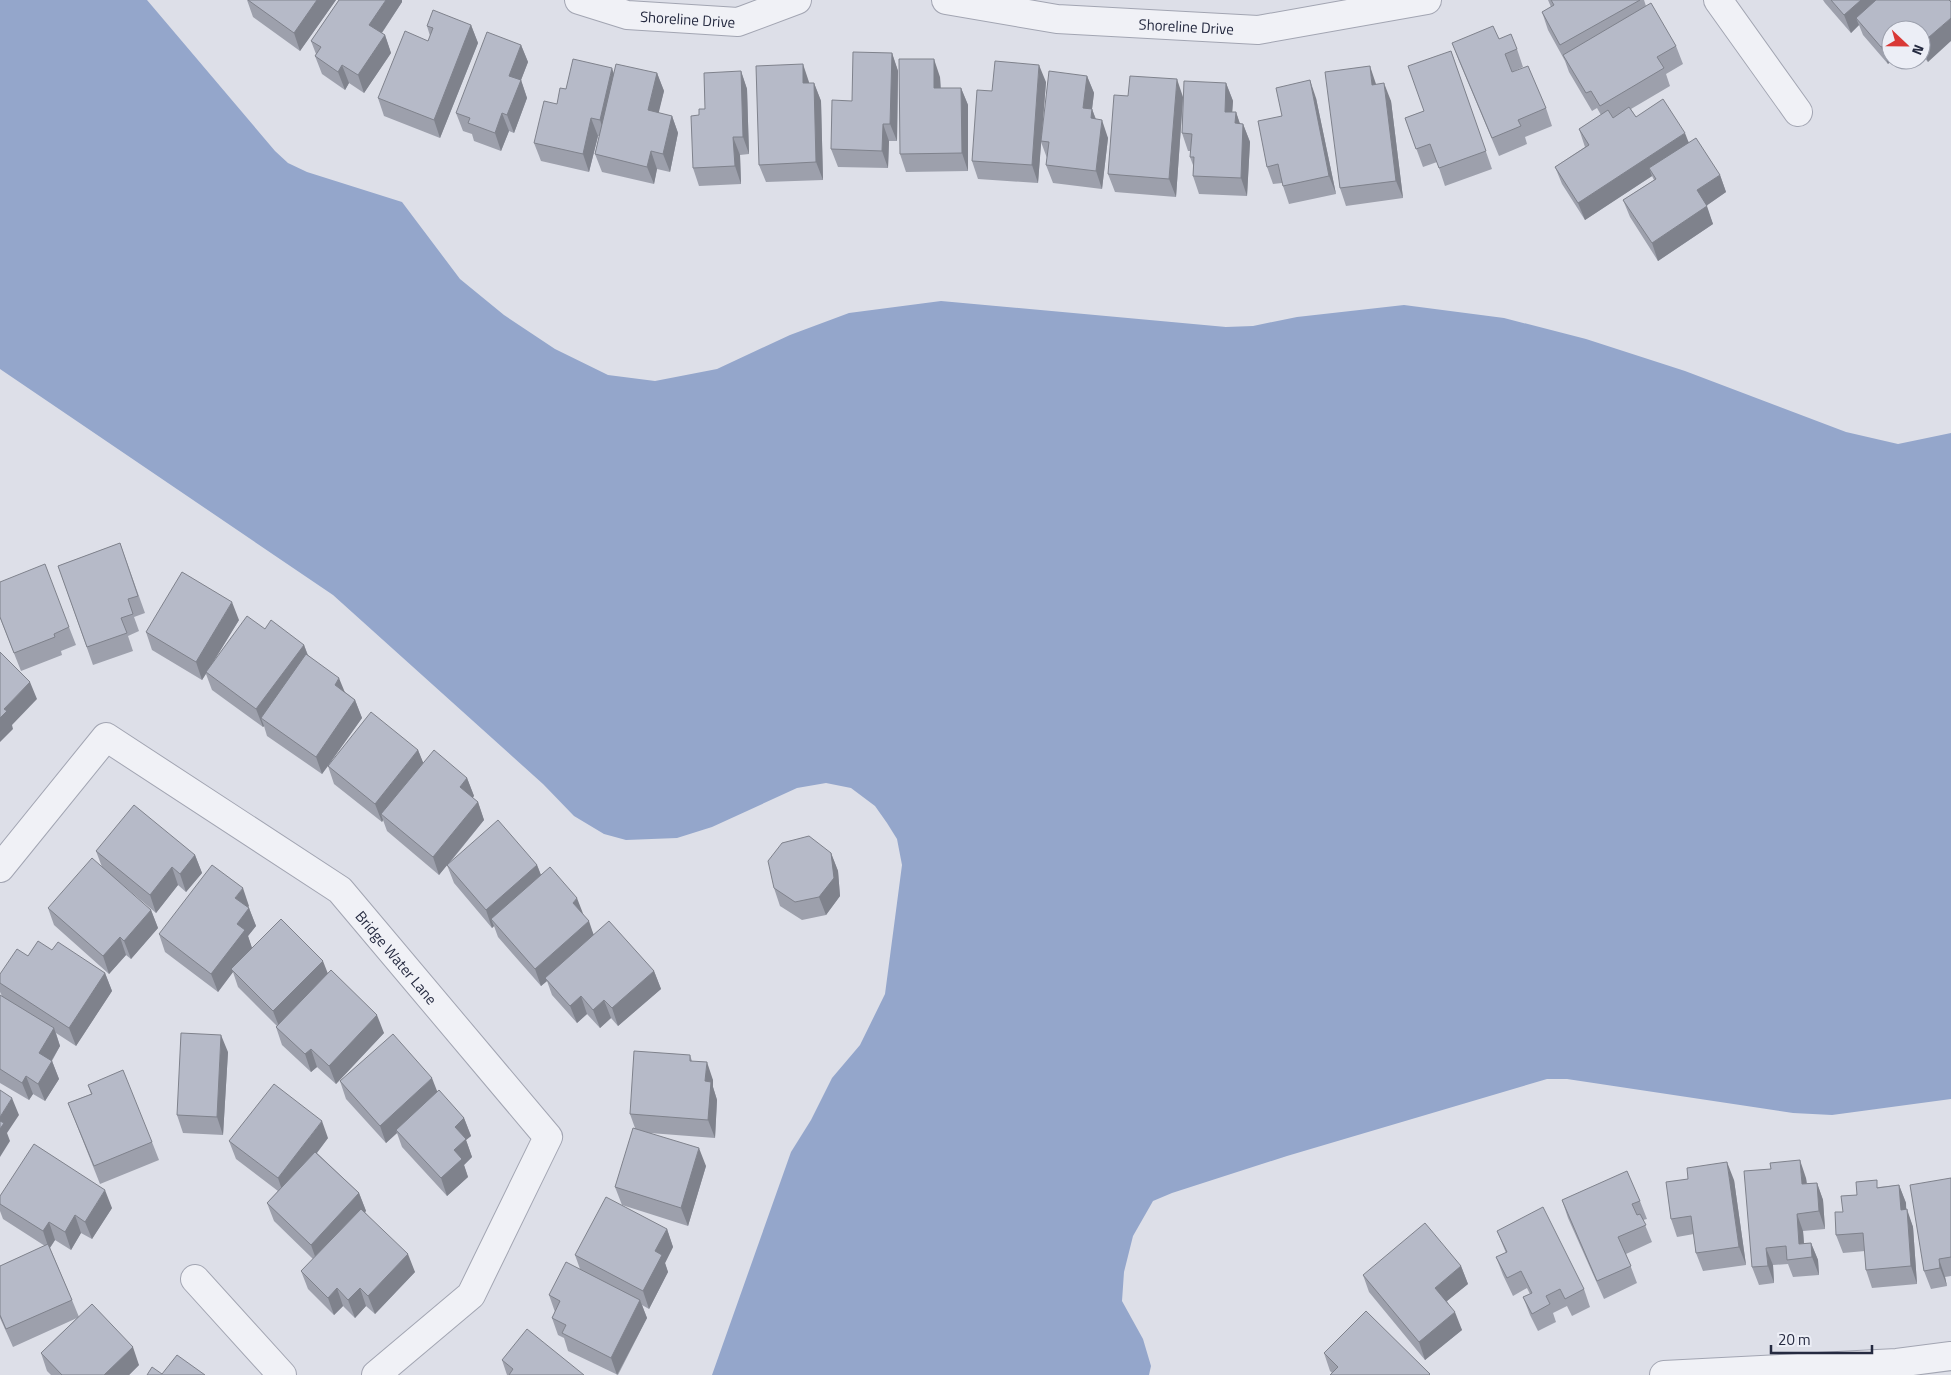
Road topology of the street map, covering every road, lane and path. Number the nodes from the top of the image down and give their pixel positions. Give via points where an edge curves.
1 (579, 0) edge
2 (797, 0) edge
3 (946, 0) edge
4 (1427, 0) edge
5 (1718, 0) edge
6 (1798, 112) dead end
7 (0, 868) edge
8 (195, 1279) dead end
9 (1951, 1356) edge
10 (282, 1375) edge
11 (376, 1375) edge
12 (1664, 1375) edge

1 - 2 street, Shoreline Drive via 627,15 738,22
3 - 4 street, Shoreline Drive via 1057,19 1258,30
5 - 6 street
7 - 11 street, Bridge Water Lane via 106,738 340,890 548,1137 471,1295
8 - 10 street
9 - 12 street via 1897,1363

